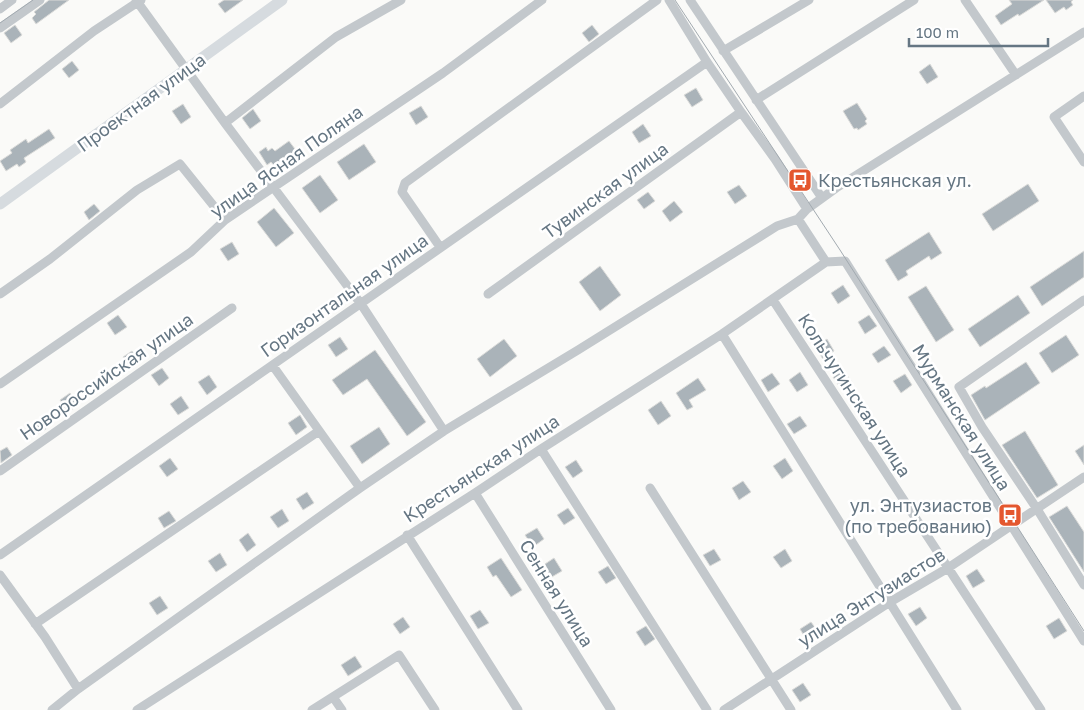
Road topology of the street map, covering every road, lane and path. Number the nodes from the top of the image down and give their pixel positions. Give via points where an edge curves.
1 (12, 0) edge
2 (40, 0) edge
3 (282, 0) edge
4 (401, 0) edge
5 (542, 0) edge
6 (657, 0) edge
7 (670, 0) edge
8 (690, 0) edge
9 (809, 0) edge
10 (914, 0) edge
11 (965, 0) edge
12 (139, 1) edge
13 (0, 9) edge
14 (0, 28) edge
15 (1084, 32) edge
16 (723, 51) junction
17 (707, 62) junction
18 (187, 69) junction
19 (1016, 75) junction
20 (1084, 96) edge
21 (756, 100) junction
22 (0, 104) edge
23 (741, 112) junction
24 (224, 122) junction
25 (1084, 162) edge
26 (274, 187) junction
27 (822, 198) junction
28 (0, 204) edge
29 (807, 209) junction
30 (798, 218) junction
31 (225, 220) junction
32 (440, 247) junction
33 (826, 262) junction
34 (0, 294) edge
35 (488, 294) dead end
36 (773, 300) junction
37 (1084, 300) edge
38 (361, 304) junction
39 (232, 308) dead end
40 (722, 334) junction
41 (273, 366) junction
42 (0, 384) edge
43 (319, 430) junction
44 (444, 431) junction
45 (541, 449) junction
46 (0, 472) edge
47 (1084, 477) edge
48 (360, 488) junction
49 (650, 488) dead end
50 (476, 493) junction
51 (1037, 509) junction
52 (1011, 526) junction
53 (407, 536) junction
54 (0, 555) edge
55 (948, 568) junction
56 (0, 576) edge
57 (1084, 585) edge
58 (890, 602) junction
59 (35, 624) junction
60 (1084, 641) edge
61 (771, 679) junction
62 (78, 689) junction
63 (333, 697) junction
64 (52, 710) edge
65 (137, 710) edge
66 (312, 710) edge
67 (342, 710) edge
68 (435, 710) edge
69 (518, 710) edge
70 (611, 710) edge
71 (707, 710) edge
72 (724, 710) edge
73 (791, 710) edge
74 (957, 710) edge
75 (1041, 710) edge

1 - 13 street
2 - 14 street
3 - 18 main road, Проектная улица
4 - 24 street via 336,37
5 - 26 street, улица Ясная Поляна via 443,73
6 - 32 street via 405,183 402,192
7 - 17 street
8 - 16 street
9 - 16 street
10 - 21 street
11 - 19 street
12 - 18 street
12 - 22 street via 94,31
15 - 19 street
16 - 21 street
17 - 23 street
17 - 32 street, Горизонтальная улица
18 - 24 street
18 - 28 main road, Проектная улица
19 - 27 street
20 - 25 street via 1054,117
21 - 27 street
23 - 29 street
23 - 35 street, Тувинская улица
24 - 26 street
26 - 31 street, улица Ясная Поляна
26 - 38 street
27 - 29 street
29 - 30 street
30 - 33 street
30 - 44 street via 778,226
31 - 34 street via 180,164 137,190
31 - 42 street, улица Ясная Поляна via 191,252
32 - 38 street, Горизонтальная улица
33 - 36 street, Крестьянская улица
33 - 52 street, Мурманская улица via 845,261
36 - 40 street, Крестьянская улица
36 - 55 street, Кольчугинская улица
37 - 51 street via 958,387
38 - 41 street, Горизонтальная улица
38 - 44 street
39 - 46 street, Новороссийская улица
40 - 45 street, Крестьянская улица
40 - 58 street
41 - 43 street
41 - 54 street, Горизонтальная улица
43 - 48 street
43 - 59 street
44 - 48 street
45 - 50 street, Крестьянская улица
45 - 71 street
47 - 51 street, улица Энтузиастов
48 - 62 street
49 - 61 street
50 - 53 street, Крестьянская улица
50 - 70 street, Сенная улица
51 - 52 street, улица Энтузиастов
51 - 57 street
52 - 55 street, улица Энтузиастов
52 - 60 street, Мурманская улица
53 - 65 street, Крестьянская улица
53 - 69 street
55 - 58 street, улица Энтузиастов
55 - 75 street, Кольчугинская улица
56 - 59 street
58 - 61 street, улица Энтузиастов
58 - 74 street
59 - 62 street
61 - 72 street, улица Энтузиастов
61 - 73 street
62 - 64 street
63 - 66 street
63 - 67 street
63 - 68 street via 398,655

